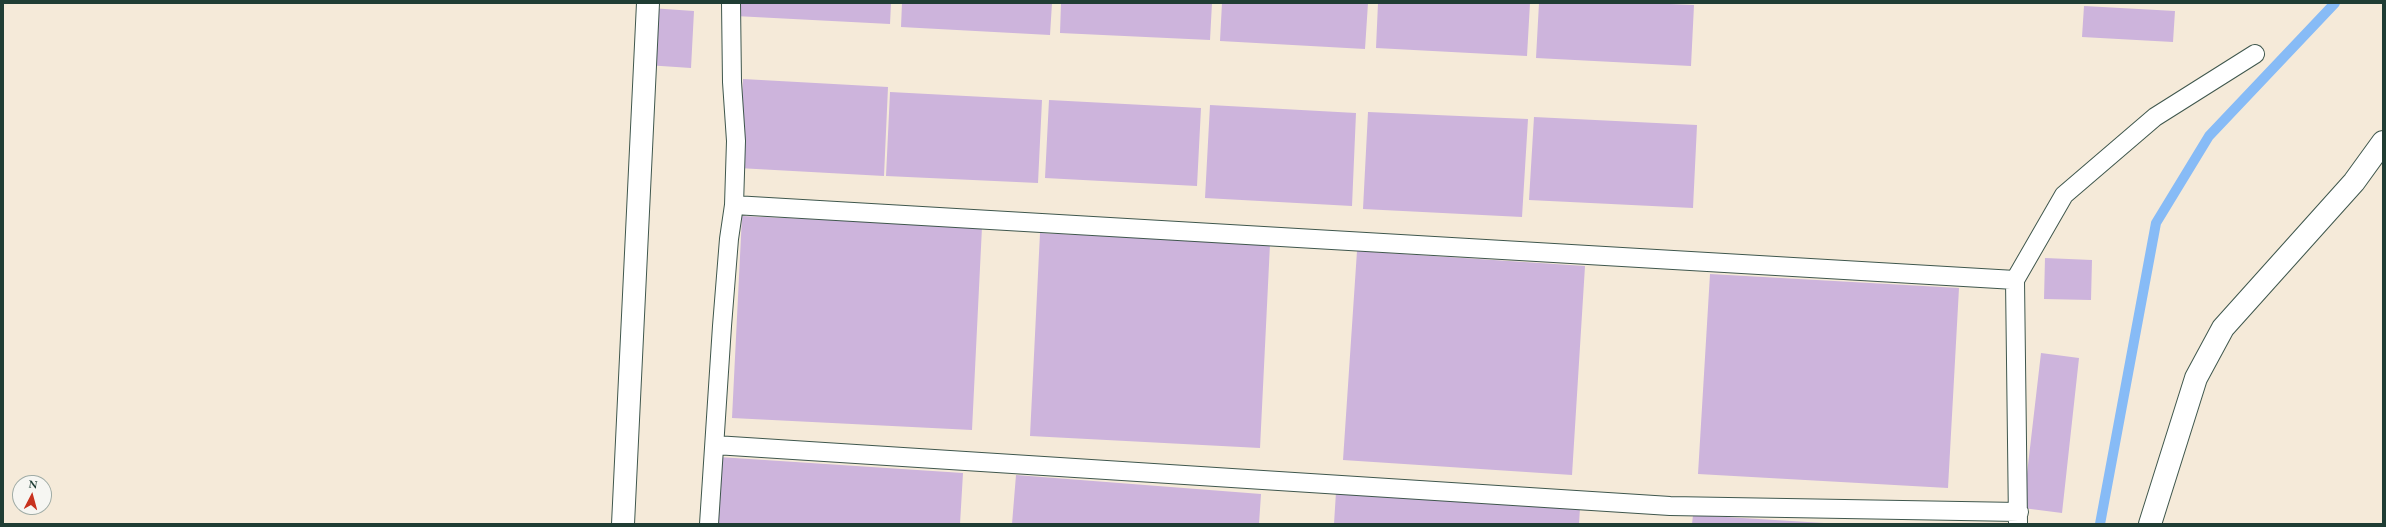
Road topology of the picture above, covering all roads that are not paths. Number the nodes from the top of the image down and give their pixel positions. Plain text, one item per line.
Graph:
1 (648, 3) edge
2 (731, 3) edge
3 (2255, 54) dead end
4 (2383, 142) edge
5 (734, 205) junction
6 (2015, 280) junction
7 (715, 445) junction
8 (2018, 518) edge
9 (623, 524) edge
10 (709, 524) edge
11 (2150, 524) edge

1 - 9 street
2 - 5 lane
3 - 6 lane
4 - 11 street
5 - 6 lane
5 - 7 lane
6 - 8 lane
7 - 8 lane
7 - 10 lane

